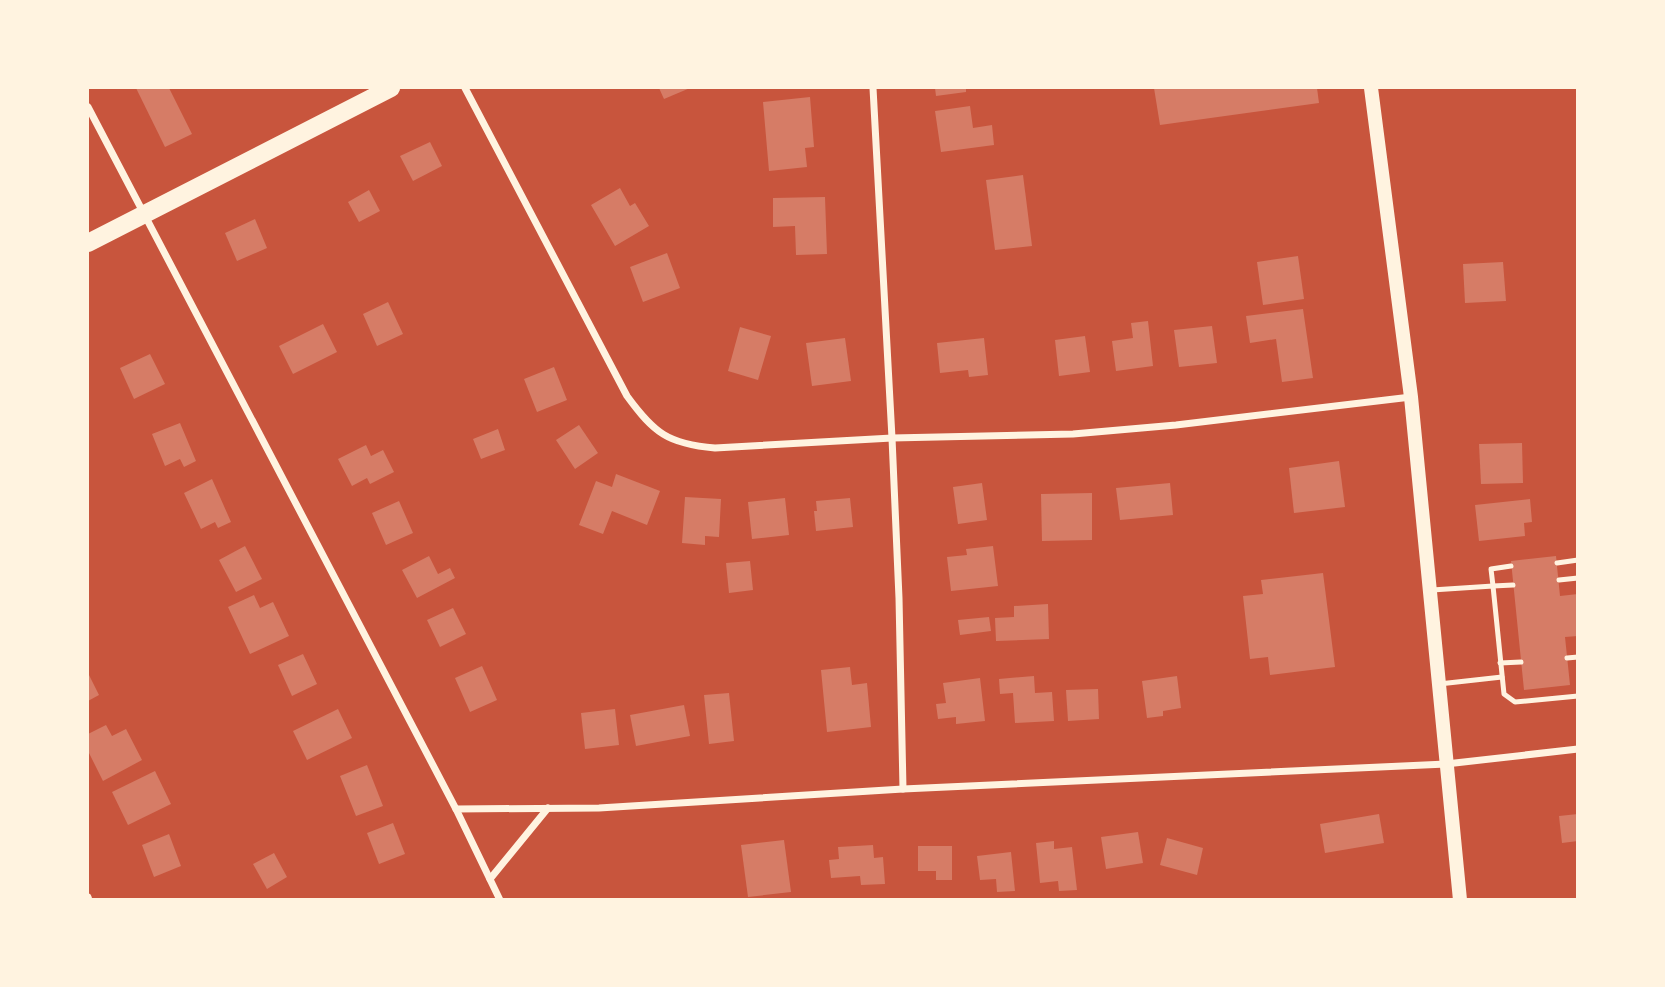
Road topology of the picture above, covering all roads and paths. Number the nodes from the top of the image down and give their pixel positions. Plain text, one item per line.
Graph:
1 (391, 88) edge
2 (465, 88) edge
3 (873, 88) edge
4 (1371, 88) edge
5 (88, 107) edge
6 (144, 214) junction
7 (88, 243) edge
8 (1410, 397) junction
9 (892, 438) junction
10 (1577, 561) edge
11 (1557, 563) dead end
12 (1511, 566) dead end
13 (1577, 578) edge
14 (1559, 580) dead end
15 (1513, 584) dead end
16 (1493, 586) junction
17 (1429, 590) junction
18 (1577, 657) edge
19 (1567, 658) dead end
20 (1521, 662) dead end
21 (1500, 663) junction
22 (1502, 677) junction
23 (1438, 684) junction
24 (1577, 696) edge
25 (1577, 749) edge
26 (1446, 764) junction
27 (903, 789) junction
28 (548, 808) junction
29 (456, 809) junction
30 (490, 878) junction
31 (499, 900) edge
32 (1460, 900) edge

1 - 6 main road
2 - 9 street
3 - 9 street
4 - 8 main road
5 - 6 street
6 - 7 main road
6 - 29 street
8 - 9 street
8 - 17 main road
9 - 27 street
10 - 11 lane
12 - 16 lane
13 - 14 lane
15 - 16 lane
16 - 17 lane
16 - 21 lane
17 - 23 main road
18 - 19 lane
20 - 21 lane
21 - 22 lane
22 - 23 lane
22 - 24 lane
23 - 26 main road
25 - 26 street
26 - 27 street
26 - 32 main road
27 - 28 street
28 - 29 street
28 - 30 street
29 - 30 street
30 - 31 street

